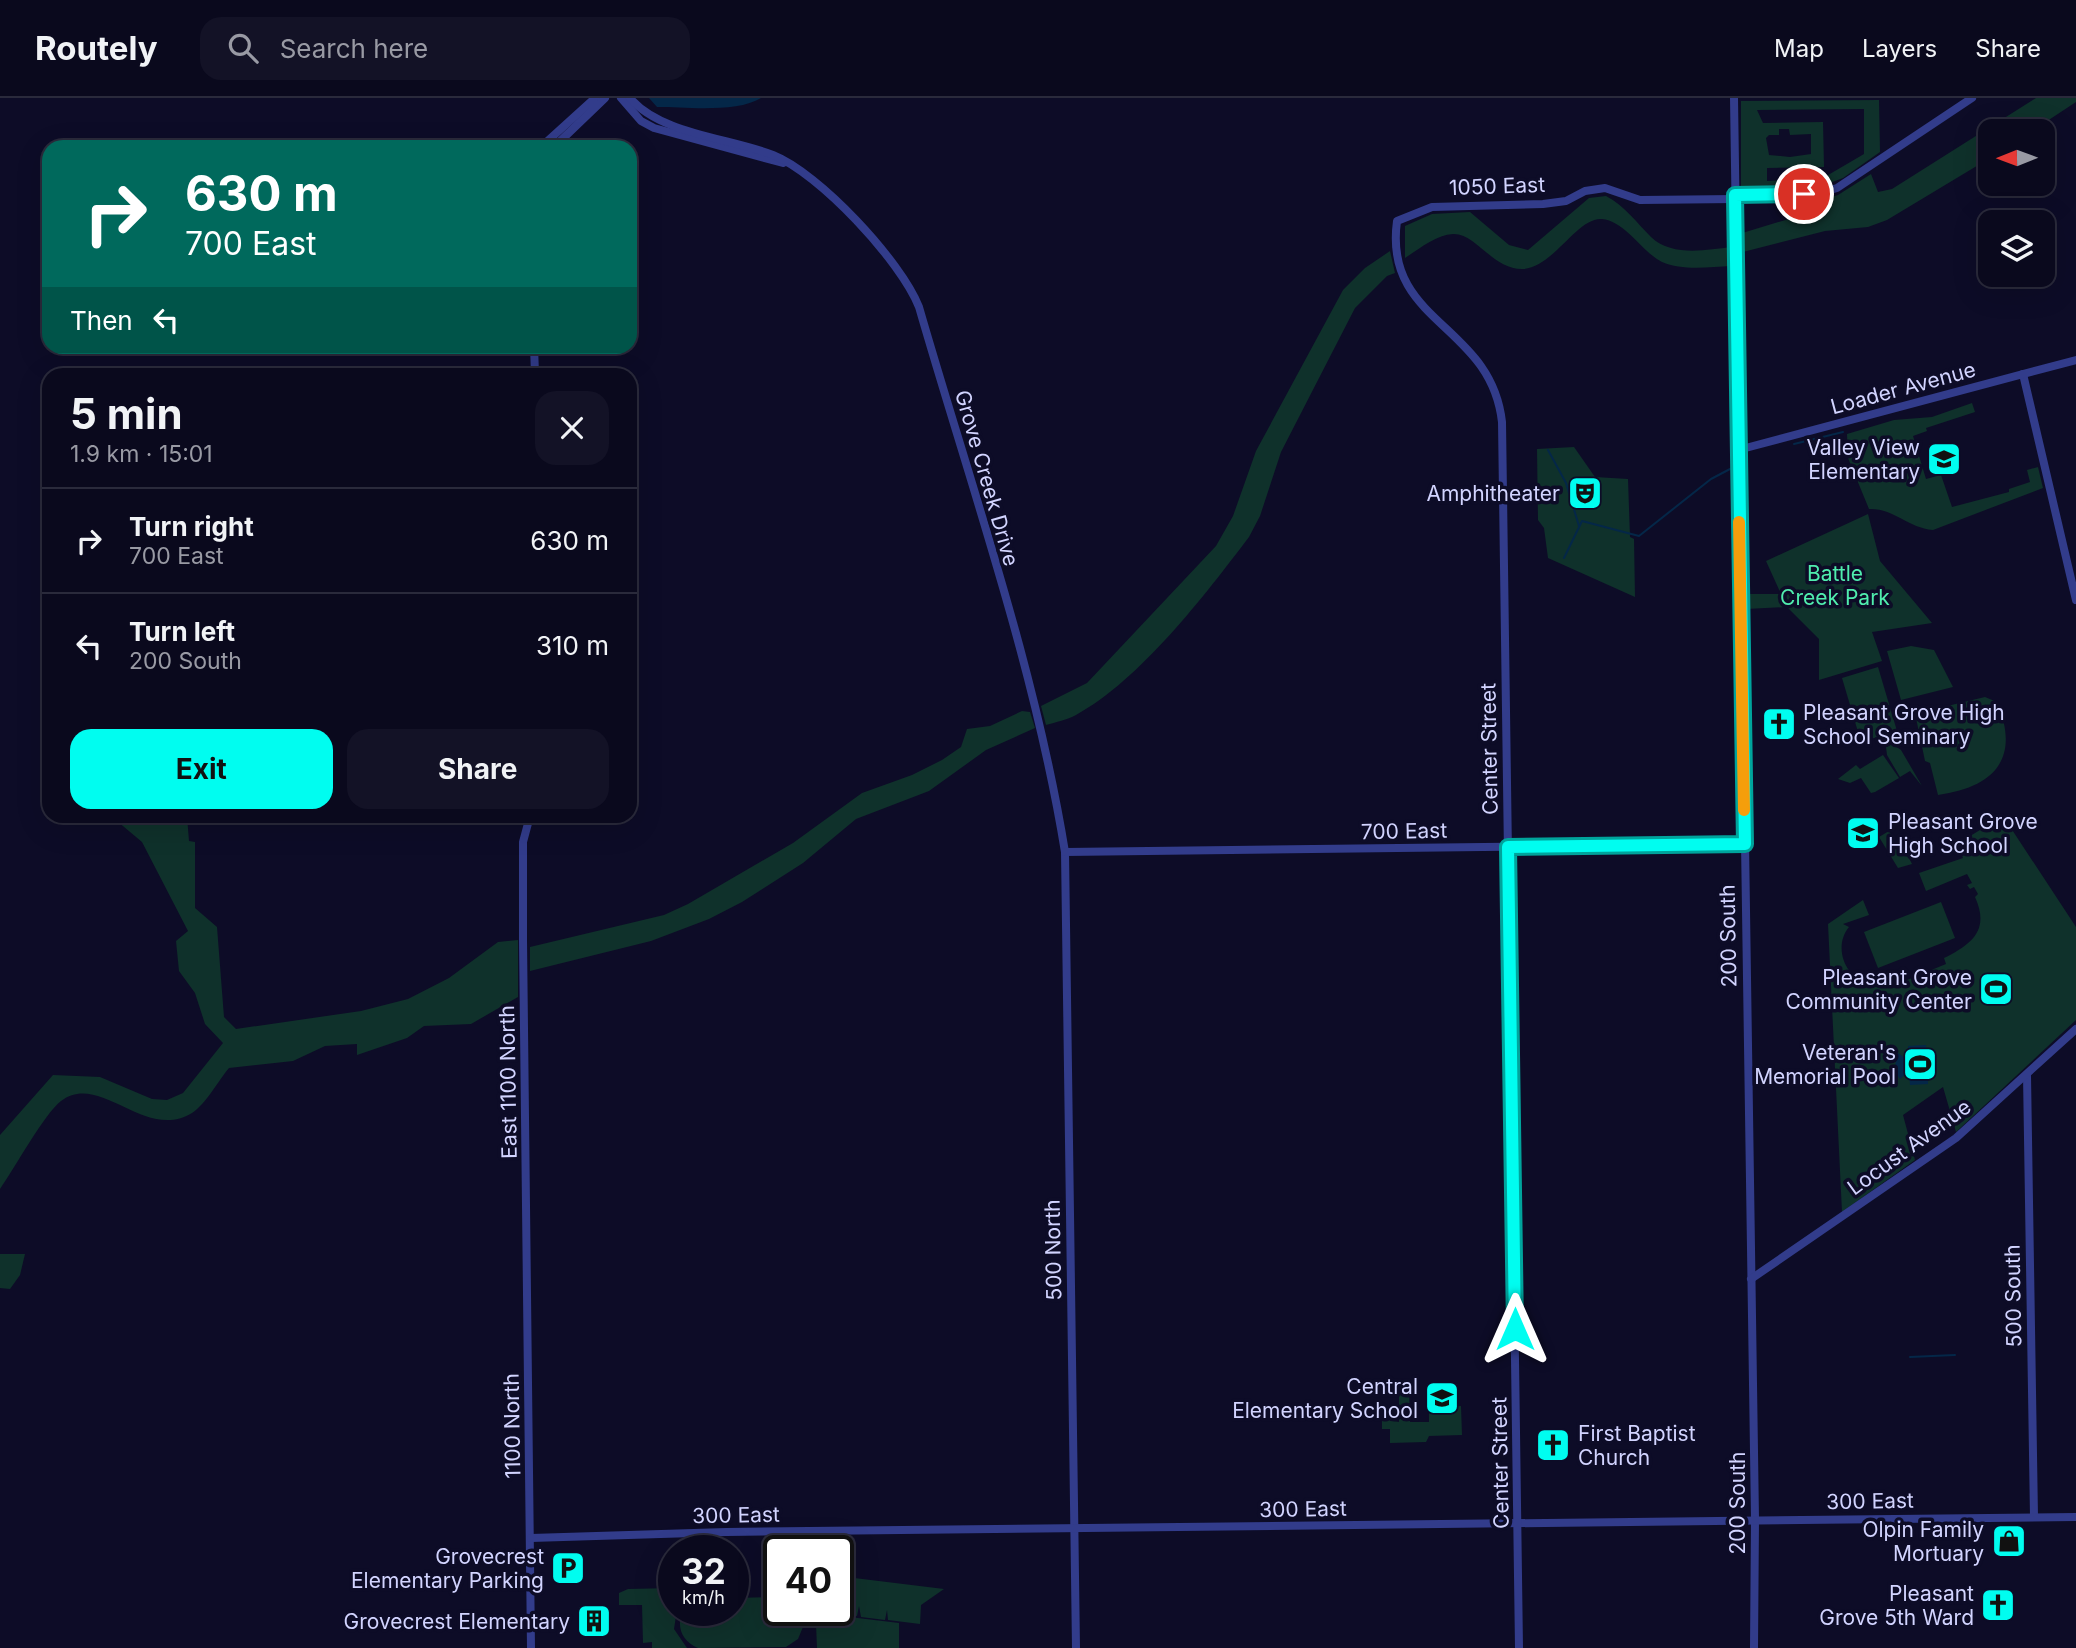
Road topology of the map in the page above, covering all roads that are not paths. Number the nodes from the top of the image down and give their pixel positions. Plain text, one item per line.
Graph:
1 (595, 98) edge
2 (605, 98) edge
3 (621, 98) edge
4 (630, 98) edge
5 (1734, 98) edge
6 (1972, 98) edge
7 (549, 140) edge
8 (561, 140) edge
9 (786, 164) junction
10 (1735, 197) junction
11 (1397, 221) joint
12 (2076, 360) edge
13 (2023, 374) junction
14 (1738, 450) junction
15 (2076, 600) edge
16 (528, 823) edge
17 (1745, 844) junction
18 (1508, 847) junction
19 (1065, 852) junction
20 (2076, 1029) edge
21 (2027, 1075) junction
22 (527, 1203) joint
23 (1751, 1279) junction
24 (2034, 1517) junction
25 (2076, 1517) edge
26 (1755, 1519) junction
27 (1518, 1524) junction
28 (1075, 1530) junction
29 (531, 1538) junction
30 (531, 1648) edge
31 (1076, 1648) edge
32 (1519, 1648) edge
33 (1754, 1648) edge

1 - 7 street
2 - 8 street
3 - 9 street, Grove Creek Drive
4 - 9 street, Grove Creek Drive
5 - 10 street, 200 South
6 - 10 street, 1050 East
9 - 19 street, Grove Creek Drive
10 - 11 street, 1050 East
10 - 14 street, 200 South
11 - 18 street, Center Street
12 - 13 street, Loader Avenue
13 - 14 street, Loader Avenue
13 - 15 street
14 - 17 street, 200 South
16 - 22 street, East 1100 North
17 - 18 street, 700 East
17 - 23 street, 200 South
18 - 19 street, 700 East
18 - 27 street, Center Street
19 - 28 street, 500 North
20 - 21 street, Locust Avenue
21 - 23 street, Locust Avenue
21 - 24 street, 500 South
22 - 29 street, 1100 North
23 - 26 street, 200 South
24 - 25 street, 300 East
24 - 26 street, 300 East
26 - 27 street, 300 East
26 - 33 street, 200 South
27 - 28 street, 300 East
27 - 32 street, Center Street
28 - 29 street, 300 East
28 - 31 street, 500 North
29 - 30 street, 1100 North

